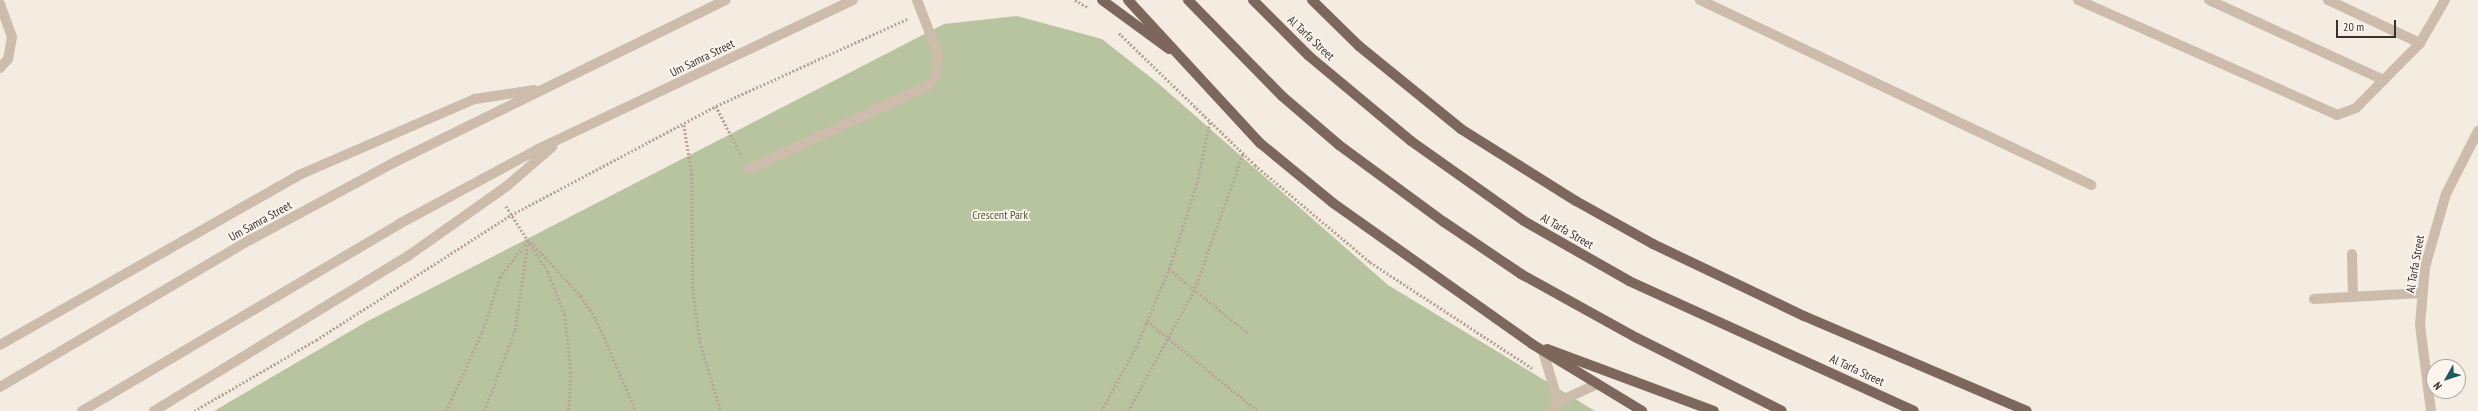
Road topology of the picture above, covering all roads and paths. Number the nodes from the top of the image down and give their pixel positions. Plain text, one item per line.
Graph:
1 (726, 0) edge
2 (853, 0) edge
3 (917, 0) edge
4 (1102, 0) edge
5 (1128, 0) edge
6 (1188, 0) edge
7 (1253, 0) edge
8 (1700, 0) edge
9 (2078, 0) edge
10 (2208, 0) edge
11 (2328, 0) edge
12 (2446, 0) edge
13 (1314, 1) edge
14 (0, 4) edge
15 (922, 12) junction
16 (2420, 43) junction
17 (1174, 52) junction
18 (0, 68) edge
19 (2384, 80) junction
20 (540, 90) junction
21 (716, 106) junction
22 (1210, 121) dead end
23 (684, 125) junction
24 (2478, 131) edge
25 (561, 139) junction
26 (1243, 153) dead end
27 (749, 170) joint
28 (2092, 185) dead end
29 (511, 215) junction
30 (528, 240) junction
31 (2352, 254) dead end
32 (1169, 270) junction
33 (1195, 288) junction
34 (2422, 293) junction
35 (2353, 297) junction
36 (2314, 299) dead end
37 (1147, 321) junction
38 (1249, 334) dead end
39 (1169, 337) junction
40 (1532, 344) junction
41 (0, 345) edge
42 (1543, 351) junction
43 (1595, 385) junction
44 (0, 387) edge
45 (1558, 402) junction
46 (82, 411) edge
47 (154, 411) edge
48 (194, 411) edge
49 (446, 411) edge
50 (484, 411) edge
51 (569, 411) edge
52 (638, 411) edge
53 (721, 411) edge
54 (1101, 411) edge
55 (1128, 411) edge
56 (1258, 411) edge
57 (1551, 411) edge
58 (1642, 411) edge
59 (1714, 411) edge
60 (1782, 411) edge
61 (1914, 411) edge
62 (2027, 411) edge
63 (2431, 411) edge

1 - 20 street, Um Samra Street
2 - 25 street, Um Samra Street
3 - 15 street
4 - 17 main road
5 - 17 main road
6 - 60 main road
7 - 61 main road, Al Tarfa Street
8 - 28 street
9 - 19 street
10 - 19 street
11 - 16 street
12 - 16 street
13 - 62 main road
14 - 18 street
15 - 21 path
15 - 27 street
16 - 19 street
17 - 40 main road
20 - 41 street, Um Samra Street
20 - 44 street, Um Samra Street
21 - 23 path
21 - 27 path
22 - 32 path
23 - 29 path
23 - 53 path
24 - 34 street, Al Tarfa Street
25 - 46 street, Um Samra Street
25 - 47 street, Um Samra Street
26 - 33 path
29 - 30 path
29 - 48 path
30 - 49 path
30 - 50 path
30 - 51 path
30 - 52 path
31 - 35 street
32 - 33 path
32 - 37 path
33 - 38 path
33 - 39 path
34 - 35 street
34 - 63 street, Al Tarfa Street
35 - 36 street
37 - 39 path
37 - 54 path
39 - 55 path
39 - 56 path
40 - 42 main road
40 - 59 main road
42 - 43 main road
42 - 45 street
43 - 45 street
43 - 58 main road
45 - 57 street

